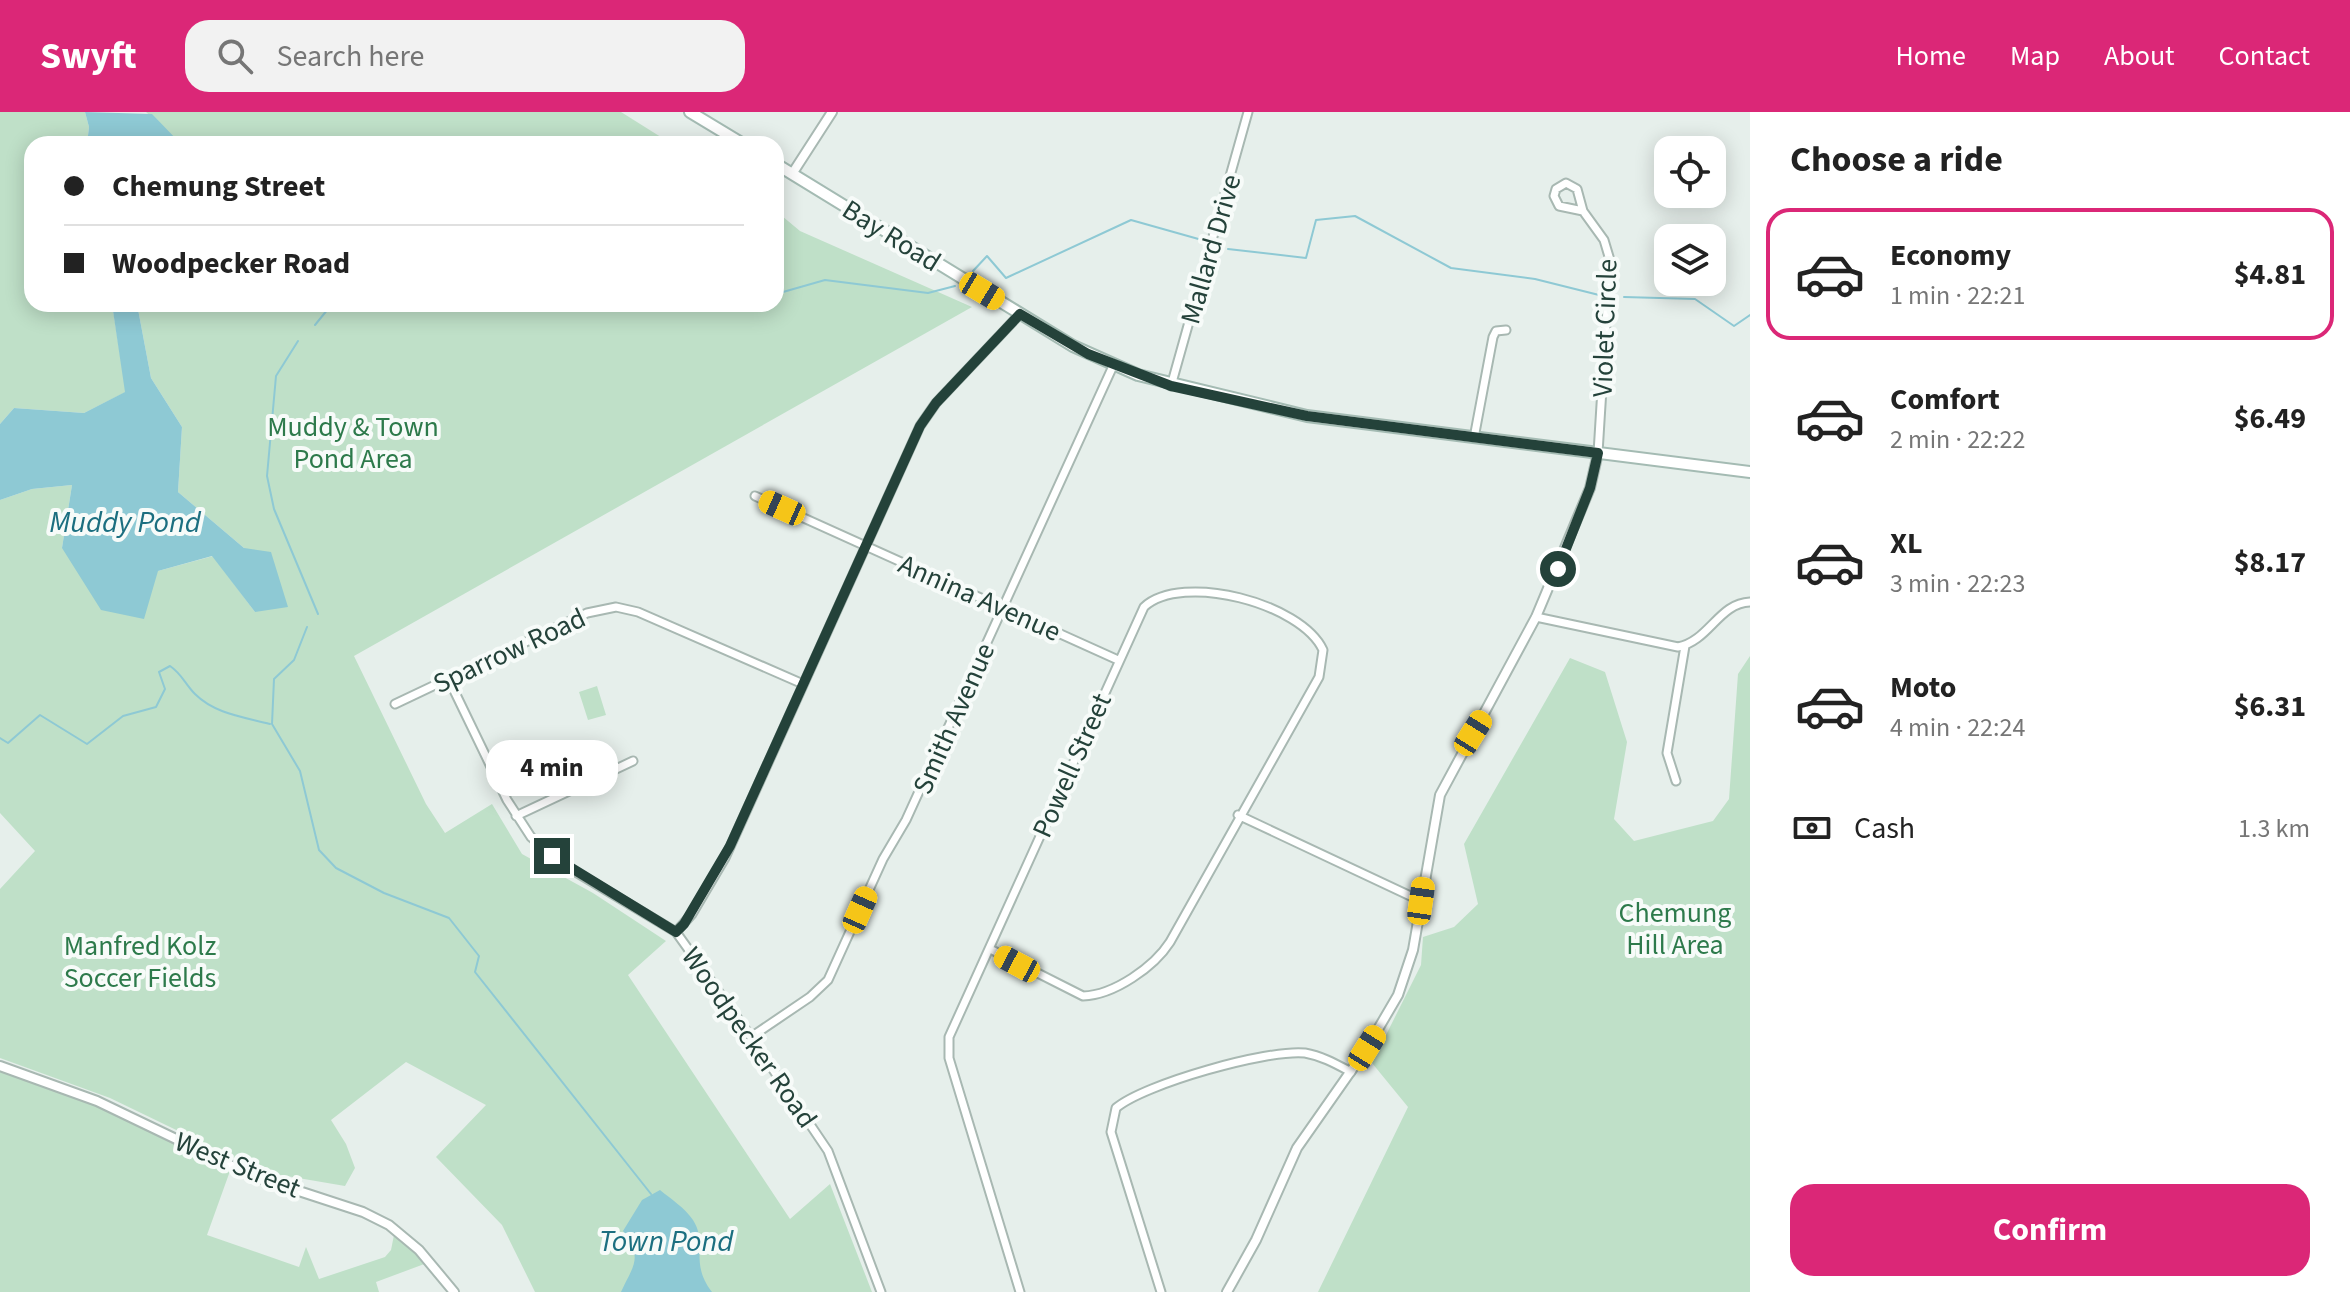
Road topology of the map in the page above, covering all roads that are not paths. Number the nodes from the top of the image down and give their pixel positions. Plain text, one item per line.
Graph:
1 (690, 112) edge
2 (832, 112) edge
3 (1248, 112) edge
4 (730, 136) edge
5 (784, 169) edge
6 (792, 174) junction
7 (1583, 211) junction
8 (1020, 314) junction
9 (1506, 330) dead end
10 (1113, 366) junction
11 (1171, 386) junction
12 (1474, 438) junction
13 (1598, 453) junction
14 (1750, 472) edge
15 (755, 496) dead end
16 (865, 545) junction
17 (1750, 602) edge
18 (1003, 607) junction
19 (1536, 617) junction
20 (1685, 646) junction
21 (1118, 660) junction
22 (448, 678) junction
23 (803, 684) junction
24 (395, 704) dead end
25 (633, 761) dead end
26 (1676, 781) dead end
27 (1238, 815) junction
28 (516, 816) junction
29 (1421, 901) junction
30 (676, 932) junction
31 (990, 949) junction
32 (751, 1037) junction
33 (0, 1066) edge
34 (1351, 1072) junction
35 (454, 1292) edge
36 (881, 1292) edge
37 (1020, 1292) edge
38 (1161, 1292) edge
39 (1227, 1292) edge

1 - 4 main road
2 - 6 street
3 - 11 street, Mallard Drive
5 - 6 main road, Bay Road
6 - 8 main road, Bay Road
7 - 7 street, Violet Circle
7 - 13 street, Violet Circle
8 - 10 main road, Bay Road
8 - 16 street
9 - 12 street
10 - 11 main road, Bay Road
10 - 18 street, Smith Avenue
11 - 12 main road, Bay Road
12 - 13 main road, Bay Road
13 - 14 main road, Bay Road
13 - 19 street
15 - 16 street, Annina Avenue
16 - 18 street, Annina Avenue
16 - 23 street
17 - 20 street
18 - 21 street, Annina Avenue
18 - 32 street, Smith Avenue
19 - 20 street
19 - 29 street
20 - 26 street
21 - 27 street, Powell Street
21 - 31 street, Powell Street
22 - 23 street, Sparrow Road
22 - 24 street, Sparrow Road
22 - 28 street, Woodpecker Road
23 - 30 street
25 - 28 street
27 - 29 street
27 - 31 street, Powell Street
28 - 30 street, Woodpecker Road
29 - 34 street
30 - 32 street, Woodpecker Road
31 - 37 street, Powell Street
32 - 36 street, Woodpecker Road
33 - 35 street, West Street
34 - 38 street
34 - 39 street

